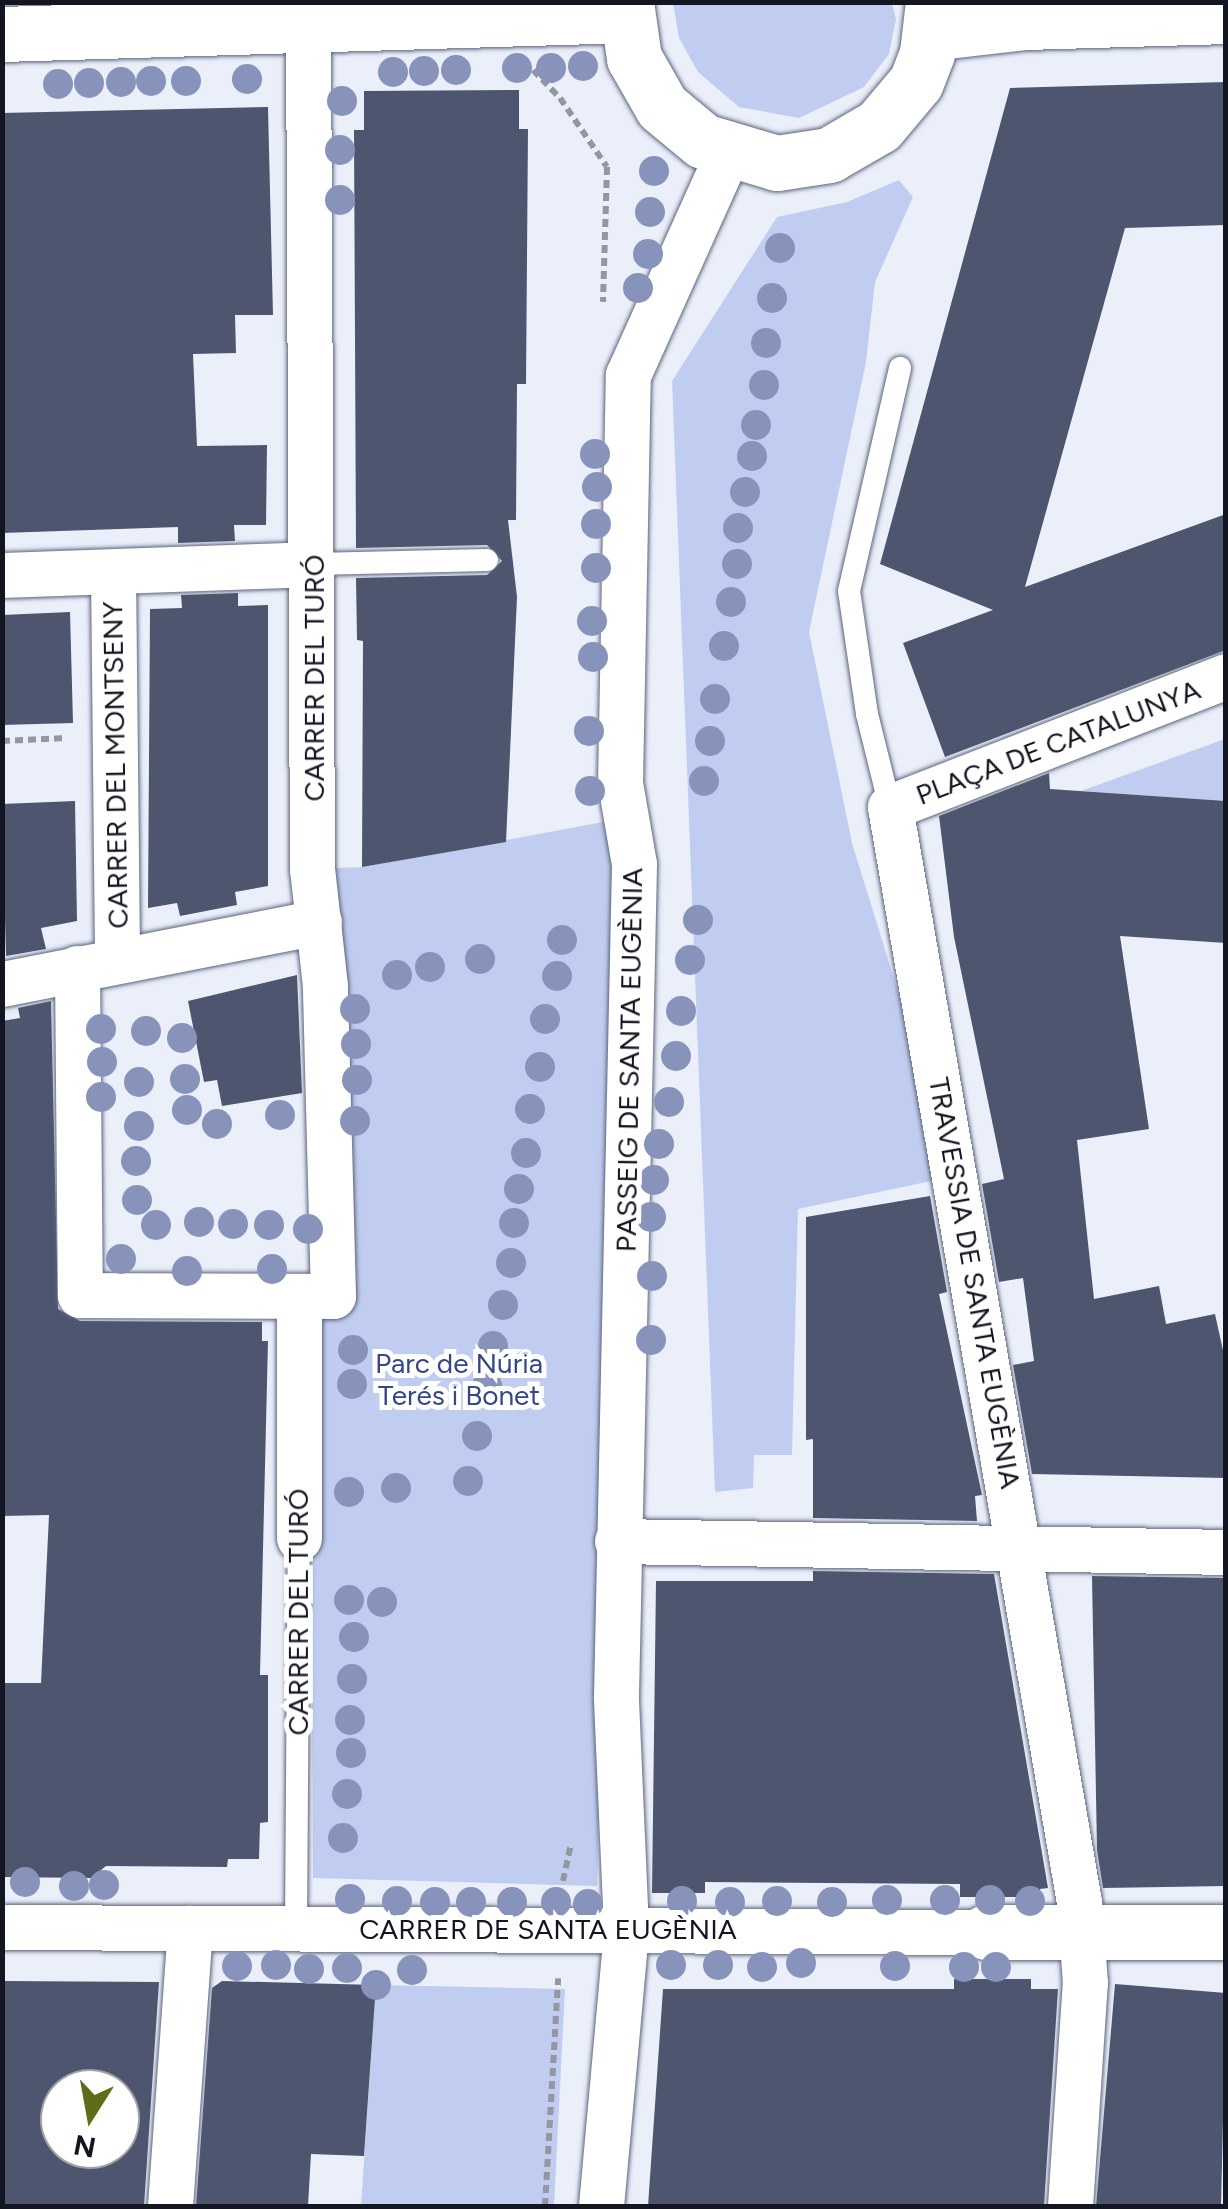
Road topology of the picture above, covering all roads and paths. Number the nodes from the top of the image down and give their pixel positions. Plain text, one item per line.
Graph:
1 (626, 9) edge
2 (1226, 16) edge
3 (931, 18) edge
4 (308, 25) junction
5 (2, 34) edge
6 (728, 153) junction
7 (900, 368) dead end
8 (487, 560) dead end
9 (314, 564) junction
10 (113, 572) junction
11 (2, 576) edge
12 (1226, 676) edge
13 (73, 738) dead end
14 (2, 741) edge
15 (890, 807) junction
16 (318, 922) junction
17 (97, 964) junction
18 (2, 984) edge
19 (299, 1297) junction
20 (299, 1538) joint
21 (618, 1541) junction
22 (1020, 1545) junction
23 (1226, 1552) edge
24 (2, 1927) edge
25 (190, 1928) junction
26 (296, 1928) junction
27 (626, 1929) junction
28 (1086, 1929) junction
29 (986, 1932) joint
30 (1226, 1932) edge
31 (170, 2206) edge
32 (601, 2206) edge
33 (1070, 2206) edge

1 - 4 main road
1 - 6 main road
2 - 3 main road
3 - 6 main road
4 - 5 main road
4 - 9 street, CARRER DEL TURÓ
6 - 21 street, PASSEIG DE SANTA EUGÈNIA
7 - 15 lane, TRAVESSIA DE SANTA EUGÈNIA
8 - 9 lane, CARRER DEL MONTSENY
9 - 10 street, CARRER DEL MONTSENY
9 - 16 street, CARRER DEL TURÓ
10 - 11 street, CARRER DEL MONTSENY
10 - 17 street, CARRER DEL MONTSENY
12 - 15 street, PLAÇA DE CATALUNYA
13 - 14 path
15 - 22 street, TRAVESSIA DE SANTA EUGÈNIA
16 - 17 street
16 - 19 street, CARRER DEL TURÓ
17 - 18 street
17 - 19 street, CARRER DEL TURÓ
19 - 20 street, CARRER DEL TURÓ
20 - 26 lane, CARRER DEL TURÓ
21 - 22 street
21 - 27 street, PASSEIG DE SANTA EUGÈNIA
22 - 23 street
22 - 28 street, TRAVESSIA DE SANTA EUGÈNIA
24 - 25 street, CARRER DE SANTA EUGÈNIA
25 - 26 street, CARRER DE SANTA EUGÈNIA
25 - 31 street
26 - 27 street, CARRER DE SANTA EUGÈNIA
27 - 29 street, CARRER DE SANTA EUGÈNIA
27 - 32 street, PASSEIG DE SANTA EUGÈNIA
28 - 29 main road, CARRER DE SANTA EUGÈNIA
28 - 30 main road, CARRER DE SANTA EUGÈNIA
28 - 33 street, TRAVESSIA DE SANTA EUGÈNIA

